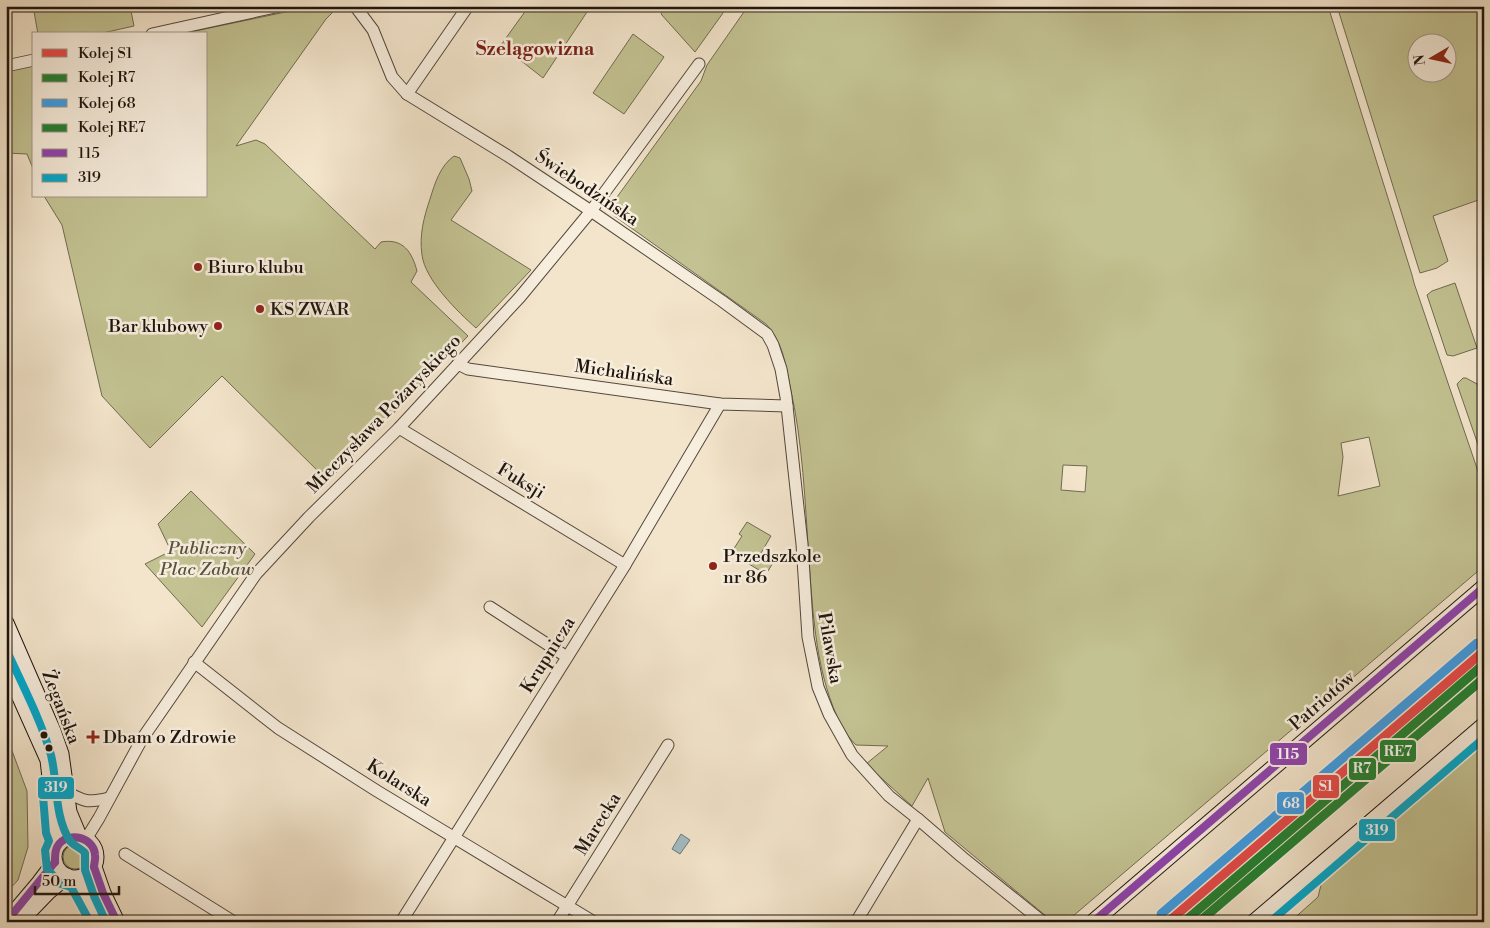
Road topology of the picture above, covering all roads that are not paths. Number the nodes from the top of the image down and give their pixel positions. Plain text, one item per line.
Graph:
1 (280, 6) edge
2 (355, 6) edge
3 (468, 6) edge
4 (161, 32) edge
5 (32, 60) edge
6 (698, 64) dead end
7 (6, 66) edge
8 (406, 94) junction
9 (590, 211) junction
10 (458, 364) junction
11 (720, 404) junction
12 (787, 406) junction
13 (399, 428) junction
14 (625, 565) junction
15 (1484, 587) edge
16 (490, 606) dead end
17 (6, 623) edge
18 (567, 657) junction
19 (194, 662) junction
20 (6, 666) edge
21 (1484, 725) edge
22 (668, 745) dead end
23 (66, 792) junction
24 (109, 798) junction
25 (918, 819) junction
26 (82, 838) junction
27 (455, 838) junction
28 (60, 842) junction
29 (125, 854) dead end
30 (55, 862) junction
31 (94, 867) junction
32 (73, 877) junction
33 (568, 905) junction
34 (6, 922) edge
35 (19, 922) edge
36 (101, 922) edge
37 (117, 922) edge
38 (234, 922) edge
39 (401, 922) edge
40 (557, 922) edge
41 (594, 922) edge
42 (856, 922) edge
43 (1043, 922) edge
44 (1093, 922) edge
45 (1254, 922) edge

1 - 4 street
2 - 8 street, Świebodzińska
3 - 8 street
5 - 7 street
6 - 9 street, Mieczysława Pożaryskiego
8 - 9 street, Świebodzińska
9 - 10 street, Mieczysława Pożaryskiego
9 - 12 street, Świebodzińska
10 - 11 street, Michalińska
10 - 13 street, Mieczysława Pożaryskiego
11 - 12 street, Michalińska
11 - 14 street, Krupnicza
12 - 25 street, Pilawska
13 - 14 street, Fuksji
13 - 19 street, Mieczysława Pożaryskiego
14 - 18 street, Krupnicza
15 - 44 main road, Patriotów
16 - 18 street
17 - 23 main road, Żegańska
18 - 27 street, Krupnicza
19 - 24 street, Mieczysława Pożaryskiego
19 - 27 street, Kolarska
20 - 28 main road, Żegańska
21 - 45 main road
22 - 33 street, Marecka
23 - 24 street
23 - 26 main road, Żegańska
24 - 26 street, Mieczysława Pożaryskiego
25 - 42 street
25 - 43 street, Pilawska
26 - 28 main road
26 - 31 main road
27 - 33 street, Kolarska
27 - 39 street, Krupnicza
28 - 30 main road
29 - 38 street
30 - 32 main road
30 - 34 main road
31 - 32 main road
31 - 37 main road
32 - 35 main road
32 - 36 main road
33 - 40 street, Marecka
33 - 41 street, Kolarska

